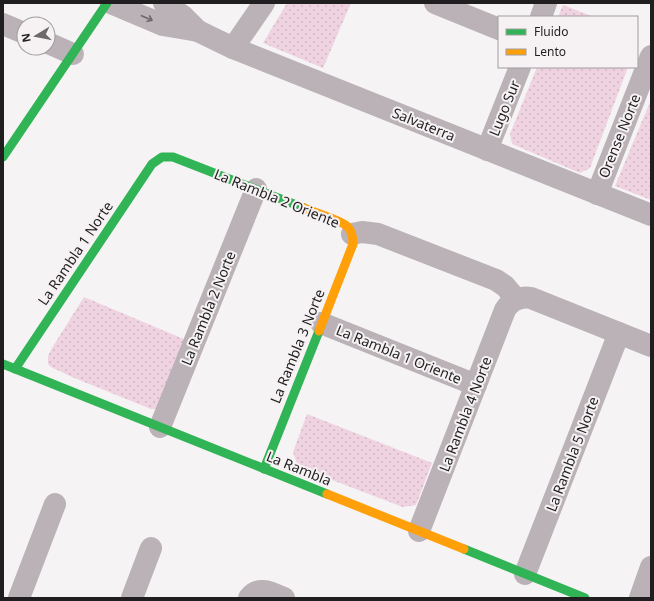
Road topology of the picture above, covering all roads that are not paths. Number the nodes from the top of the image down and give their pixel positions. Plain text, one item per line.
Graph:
1 (107, 3) edge
2 (111, 3) edge
3 (164, 3) edge
4 (264, 3) edge
5 (435, 3) edge
6 (546, 3) edge
7 (541, 16) edge
8 (3, 24) edge
9 (498, 29) edge
10 (16, 30) edge
11 (198, 31) junction
12 (56, 47) edge
13 (233, 48) junction
14 (73, 54) junction
15 (651, 56) edge
16 (520, 68) edge
17 (645, 87) edge
18 (487, 150) junction
19 (162, 157) joint
20 (3, 158) edge
21 (256, 189) junction
22 (596, 194) junction
23 (651, 215) edge
24 (352, 234) junction
25 (516, 299) junction
26 (321, 323) junction
27 (619, 333) junction
28 (651, 346) edge
29 (3, 364) edge
30 (14, 369) junction
31 (476, 385) junction
32 (160, 427) junction
33 (264, 469) junction
34 (55, 504) dead end
35 (419, 531) junction
36 (151, 548) dead end
37 (651, 567) edge
38 (525, 574) junction
39 (19, 598) edge
40 (132, 598) edge
41 (249, 598) edge
42 (284, 598) edge
43 (585, 598) edge
44 (640, 598) edge

1 - 14 street
2 -> 11 street, Salvaterra
3 - 11 street, Salvaterra
4 - 13 street
5 - 9 street
6 - 7 street
8 - 10 street
11 - 13 street, Salvaterra
12 - 14 street
13 - 18 street, Salvaterra
14 - 20 street
15 - 17 street, Orense Norte
16 - 18 street, Lugo Sur
17 - 22 street, Orense Norte
18 - 22 street, Salvaterra
19 - 21 street, La Rambla 2 Oriente
19 - 30 street, La Rambla 1 Norte
21 - 24 street, La Rambla 2 Oriente
21 - 32 street, La Rambla 2 Norte
22 - 23 street, Salvaterra
24 - 25 street, La Rambla 2 Oriente
24 - 26 street, La Rambla 3 Norte
25 - 27 street
25 - 31 street, La Rambla 4 Norte
26 - 31 street, La Rambla 1 Oriente
26 - 33 street, La Rambla 3 Norte
27 - 28 street
27 - 38 street, La Rambla 5 Norte
29 - 30 street, La Rambla
30 - 32 street, La Rambla
31 - 35 street, La Rambla 4 Norte
32 - 33 street, La Rambla
33 - 35 street, La Rambla
34 - 39 street
35 - 38 street, La Rambla
36 - 40 street
37 - 44 street
38 - 43 street, La Rambla
41 - 42 street

